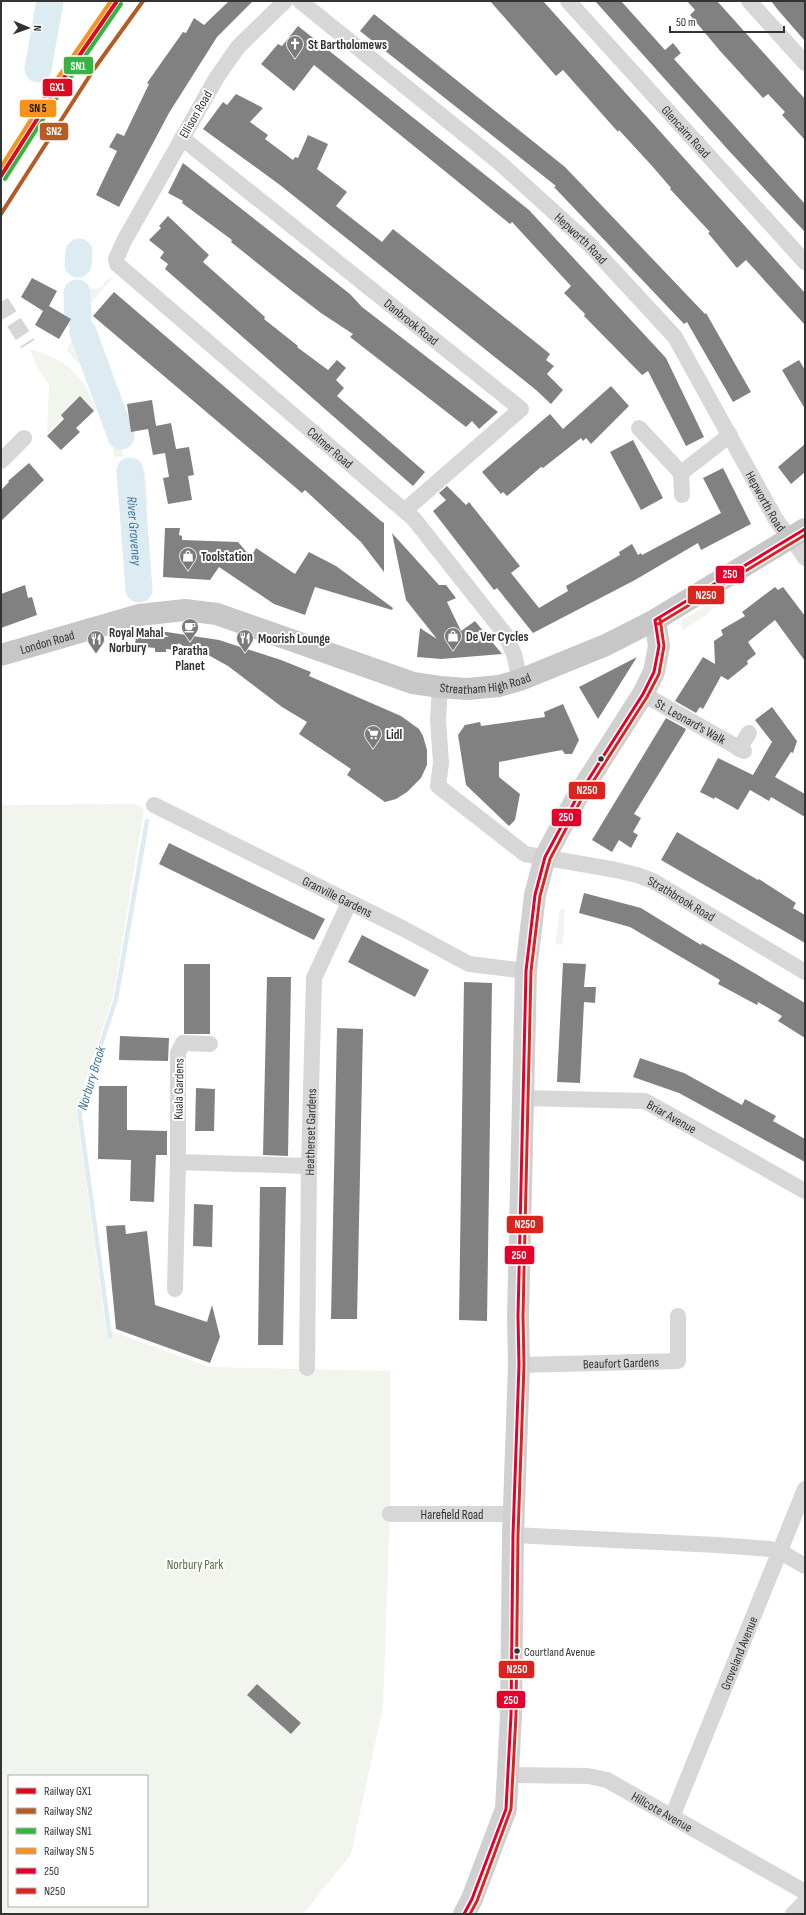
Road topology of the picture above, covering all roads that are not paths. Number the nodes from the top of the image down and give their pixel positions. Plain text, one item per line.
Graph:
1 (286, 1) edge
2 (300, 1) edge
3 (568, 1) edge
4 (749, 1) edge
5 (805, 63) edge
6 (182, 138) junction
7 (124, 241) joint
8 (805, 262) edge
9 (639, 428) dead end
10 (730, 435) junction
11 (24, 438) dead end
12 (1, 461) edge
13 (681, 473) junction
14 (682, 495) dead end
15 (406, 512) junction
16 (798, 533) edge
17 (805, 558) edge
18 (139, 615) joint
19 (654, 620) junction
20 (1, 655) edge
21 (520, 680) junction
22 (440, 687) junction
23 (643, 694) junction
24 (749, 733) dead end
25 (154, 805) dead end
26 (545, 858) junction
27 (349, 903) junction
28 (526, 971) junction
29 (805, 972) edge
30 (210, 1044) dead end
31 (524, 1098) junction
32 (178, 1162) junction
33 (309, 1166) junction
34 (805, 1191) edge
35 (175, 1289) dead end
36 (678, 1316) dead end
37 (519, 1366) junction
38 (307, 1368) dead end
39 (805, 1489) edge
40 (390, 1514) dead end
41 (513, 1524) junction
42 (778, 1552) junction
43 (805, 1566) edge
44 (508, 1775) junction
45 (672, 1817) junction
46 (805, 1892) edge
47 (805, 1902) edge
48 (464, 1914) edge
49 (793, 1914) edge

1 - 6 street, Ellison Road
2 - 10 street, Hepworth Road
3 - 8 street, Glencairn Road
4 - 5 street
6 - 7 street, Ellison Road
6 - 15 street, Danbrook Road
7 - 15 street, Colmer Road
9 - 13 street
10 - 13 street
10 - 16 street, Hepworth Road
11 - 12 street
13 - 14 street
15 - 21 street, Colmer Road
16 - 17 street, Hepworth Road
16 - 19 highway, Streatham High Road
18 - 20 highway, London Road
18 - 22 highway, Streatham High Road
19 - 21 highway, Streatham High Road
19 - 23 main road
21 - 22 highway, Streatham High Road
22 - 26 street, Strathbrook Road
23 - 24 street, St. Leonard's Walk
23 - 26 main road
25 - 27 street, Granville Gardens
26 - 28 main road
26 - 29 street, Strathbrook Road
27 - 28 street, Granville Gardens
27 - 33 street, Heatherset Gardens
28 - 31 main road
30 - 32 street, Kuala Gardens
31 - 34 street, Briar Avenue
31 - 37 main road
32 - 33 street
32 - 35 street, Kuala Gardens
33 - 38 street, Heatherset Gardens
36 - 37 street, Beaufort Gardens
37 - 41 main road
39 - 42 street, Groveland Avenue
40 - 41 street, Harefield Road
41 - 42 street
41 - 44 main road
42 - 43 street
42 - 45 street, Groveland Avenue
44 - 45 street, Hillcote Avenue
44 - 48 main road
45 - 46 street, Hillcote Avenue
47 - 49 street

